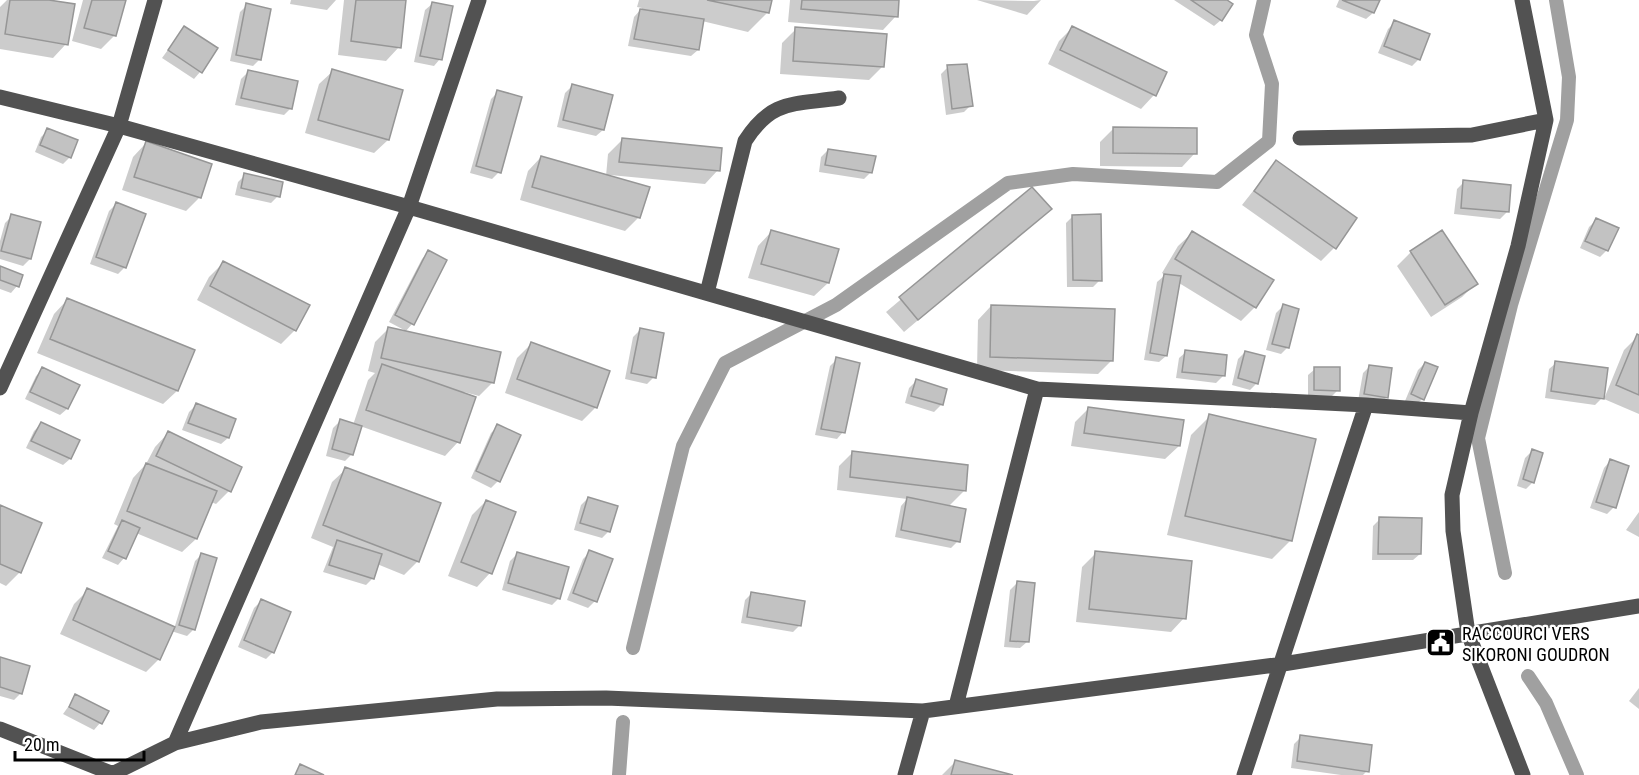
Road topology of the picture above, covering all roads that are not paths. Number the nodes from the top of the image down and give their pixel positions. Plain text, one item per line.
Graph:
1 (155, 0) edge
2 (479, 0) edge
3 (1522, 0) edge
4 (0, 97) edge
5 (839, 98) dead end
6 (1546, 120) junction
7 (119, 126) junction
8 (1300, 138) dead end
9 (409, 207) junction
10 (707, 293) junction
11 (0, 388) edge
12 (1037, 389) junction
13 (1366, 405) junction
14 (1471, 413) junction
15 (1639, 606) edge
16 (1468, 633) junction
17 (1283, 664) junction
18 (956, 706) junction
19 (922, 711) junction
20 (0, 729) edge
21 (175, 743) junction
22 (113, 775) edge
23 (905, 775) edge
24 (1244, 775) edge
25 (1523, 775) edge

1 - 7 street
2 - 9 street
3 - 6 street
4 - 7 street
5 - 10 street
6 - 8 street
6 - 14 street
7 - 9 street
7 - 11 street
9 - 10 street
9 - 21 street
10 - 12 street
12 - 13 street
12 - 18 street
13 - 14 street
13 - 17 street
14 - 16 street
15 - 16 street
16 - 17 street
16 - 25 street
17 - 18 street
17 - 24 street
18 - 19 street
19 - 21 street
19 - 23 street
20 - 22 street
21 - 22 street

